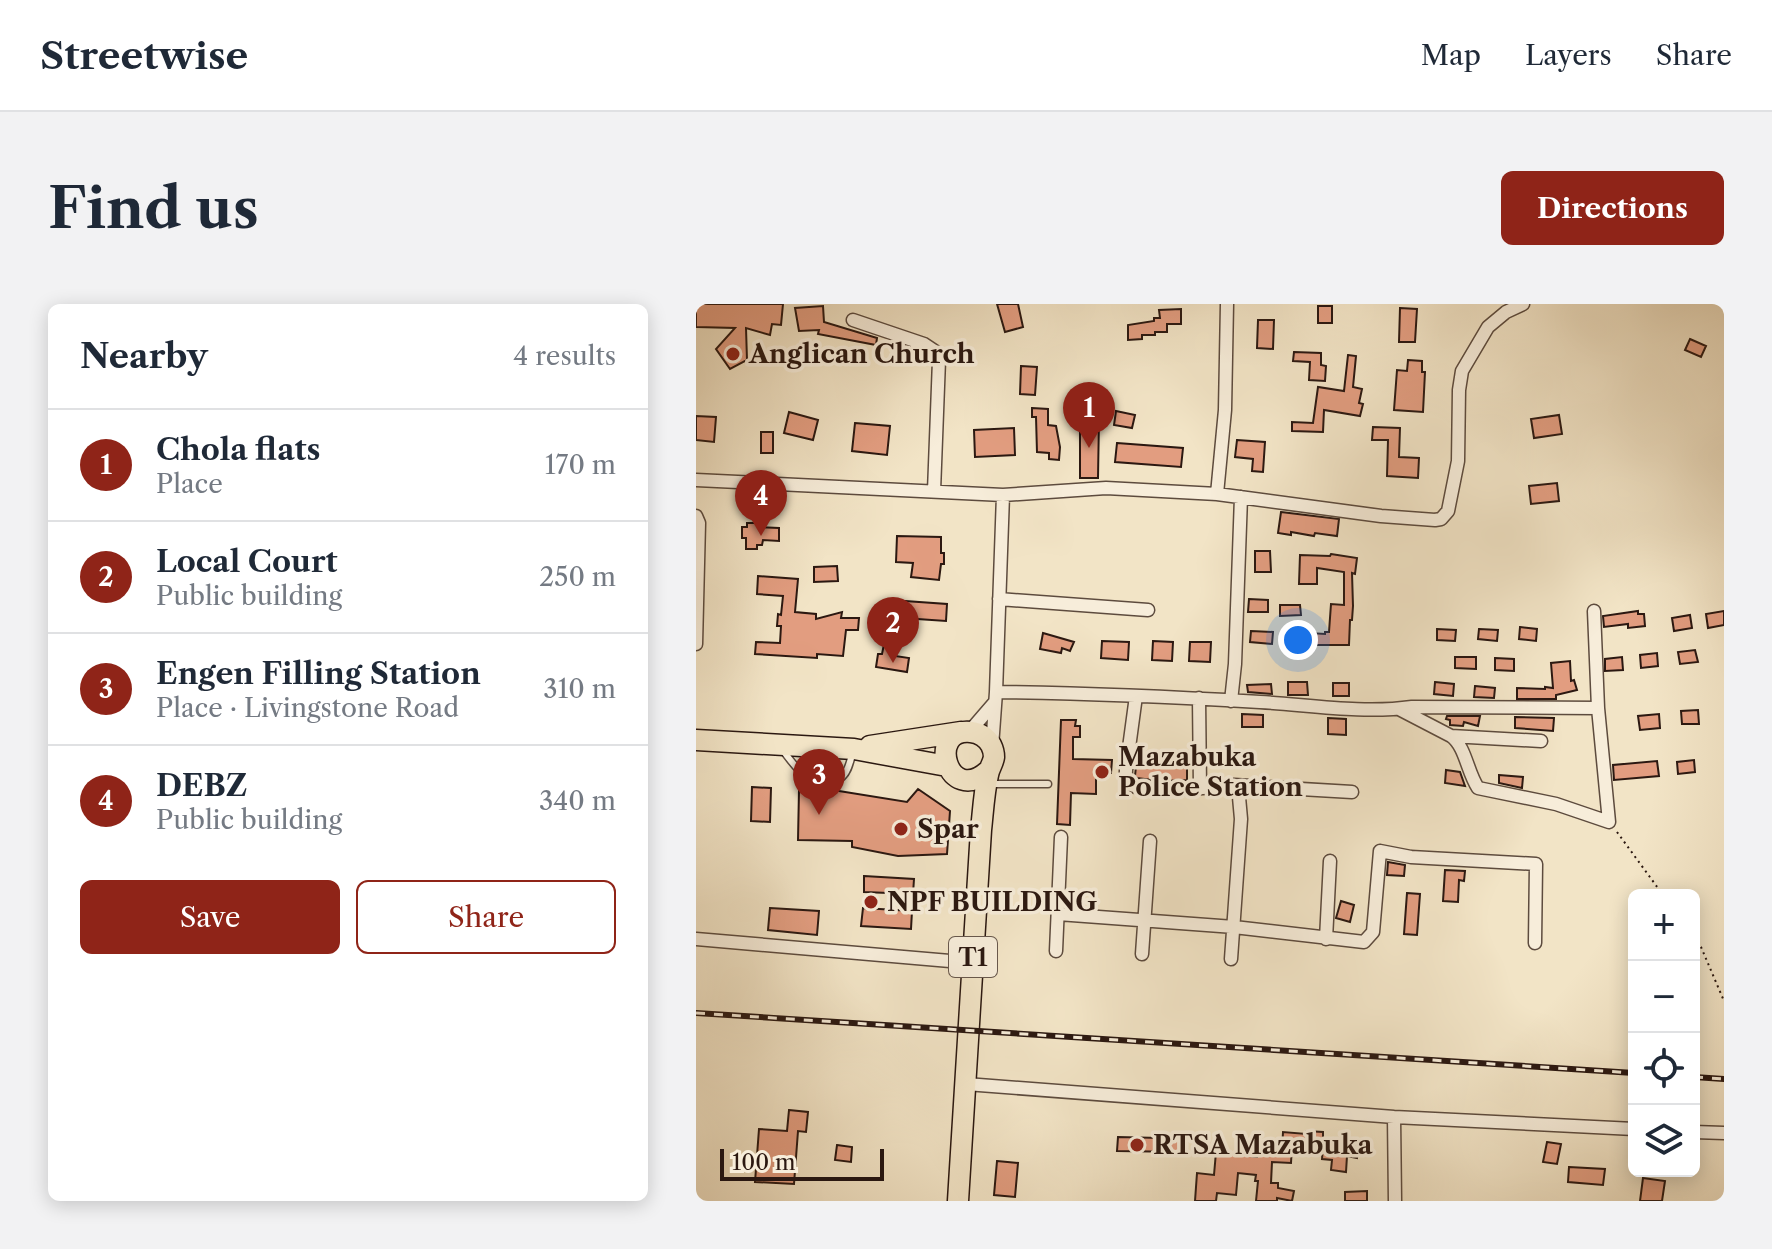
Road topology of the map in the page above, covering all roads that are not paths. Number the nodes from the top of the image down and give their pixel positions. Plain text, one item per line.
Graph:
1 (1227, 304) edge
2 (1523, 304) edge
3 (853, 320) dead end
4 (696, 480) edge
5 (934, 491) junction
6 (1217, 494) junction
7 (1003, 495) junction
8 (1241, 497) junction
9 (696, 516) edge
10 (999, 599) junction
11 (1148, 610) dead end
12 (1594, 611) dead end
13 (697, 612) edge
14 (696, 644) edge
15 (1136, 696) junction
16 (996, 697) junction
17 (1199, 698) junction
18 (1231, 701) junction
19 (1598, 708) junction
20 (1399, 709) junction
21 (967, 732) junction
22 (1451, 736) junction
23 (696, 740) edge
24 (1541, 741) dead end
25 (778, 744) junction
26 (992, 747) junction
27 (854, 749) junction
28 (947, 766) junction
29 (980, 778) junction
30 (1048, 784) dead end
31 (1234, 785) junction
32 (1200, 788) junction
33 (1352, 792) dead end
34 (1061, 837) dead end
35 (1150, 841) dead end
36 (1330, 861) dead end
37 (1058, 914) junction
38 (1146, 921) junction
39 (1234, 927) junction
40 (696, 939) edge
41 (1326, 939) junction
42 (1535, 943) dead end
43 (1056, 951) dead end
44 (1142, 954) dead end
45 (1231, 959) dead end
46 (973, 963) junction
47 (966, 1084) junction
48 (1394, 1117) junction
49 (1628, 1129) edge
50 (1700, 1132) edge
51 (1724, 1133) edge
52 (958, 1201) edge
53 (1395, 1201) edge

1 - 6 street
2 - 8 street
3 - 5 street
4 - 5 street
5 - 7 street
6 - 7 street
6 - 8 street
7 - 10 street
8 - 18 street
9 - 13 street
10 - 11 street
10 - 16 street
12 - 19 street
13 - 14 street
15 - 16 street
15 - 17 street
15 - 32 street
16 - 21 street
16 - 26 street
17 - 18 street
17 - 32 street
18 - 20 street
19 - 20 street
19 - 22 street
20 - 22 street
21 - 26 highway
21 - 27 highway
21 - 28 highway
22 - 24 street
23 - 25 highway
25 - 27 highway
25 - 27 lane
26 - 29 highway, T1
27 - 28 highway
28 - 29 highway
29 - 30 lane
29 - 46 highway, T1
31 - 32 street
31 - 33 street
31 - 39 street
34 - 37 street
35 - 38 street
36 - 41 street
37 - 38 street
37 - 43 street
38 - 39 street
38 - 44 street
39 - 41 street
39 - 45 street
40 - 46 street
41 - 42 street
46 - 47 highway, T1
47 - 48 street
47 - 52 highway, T1
48 - 49 street
48 - 53 street
50 - 51 street

